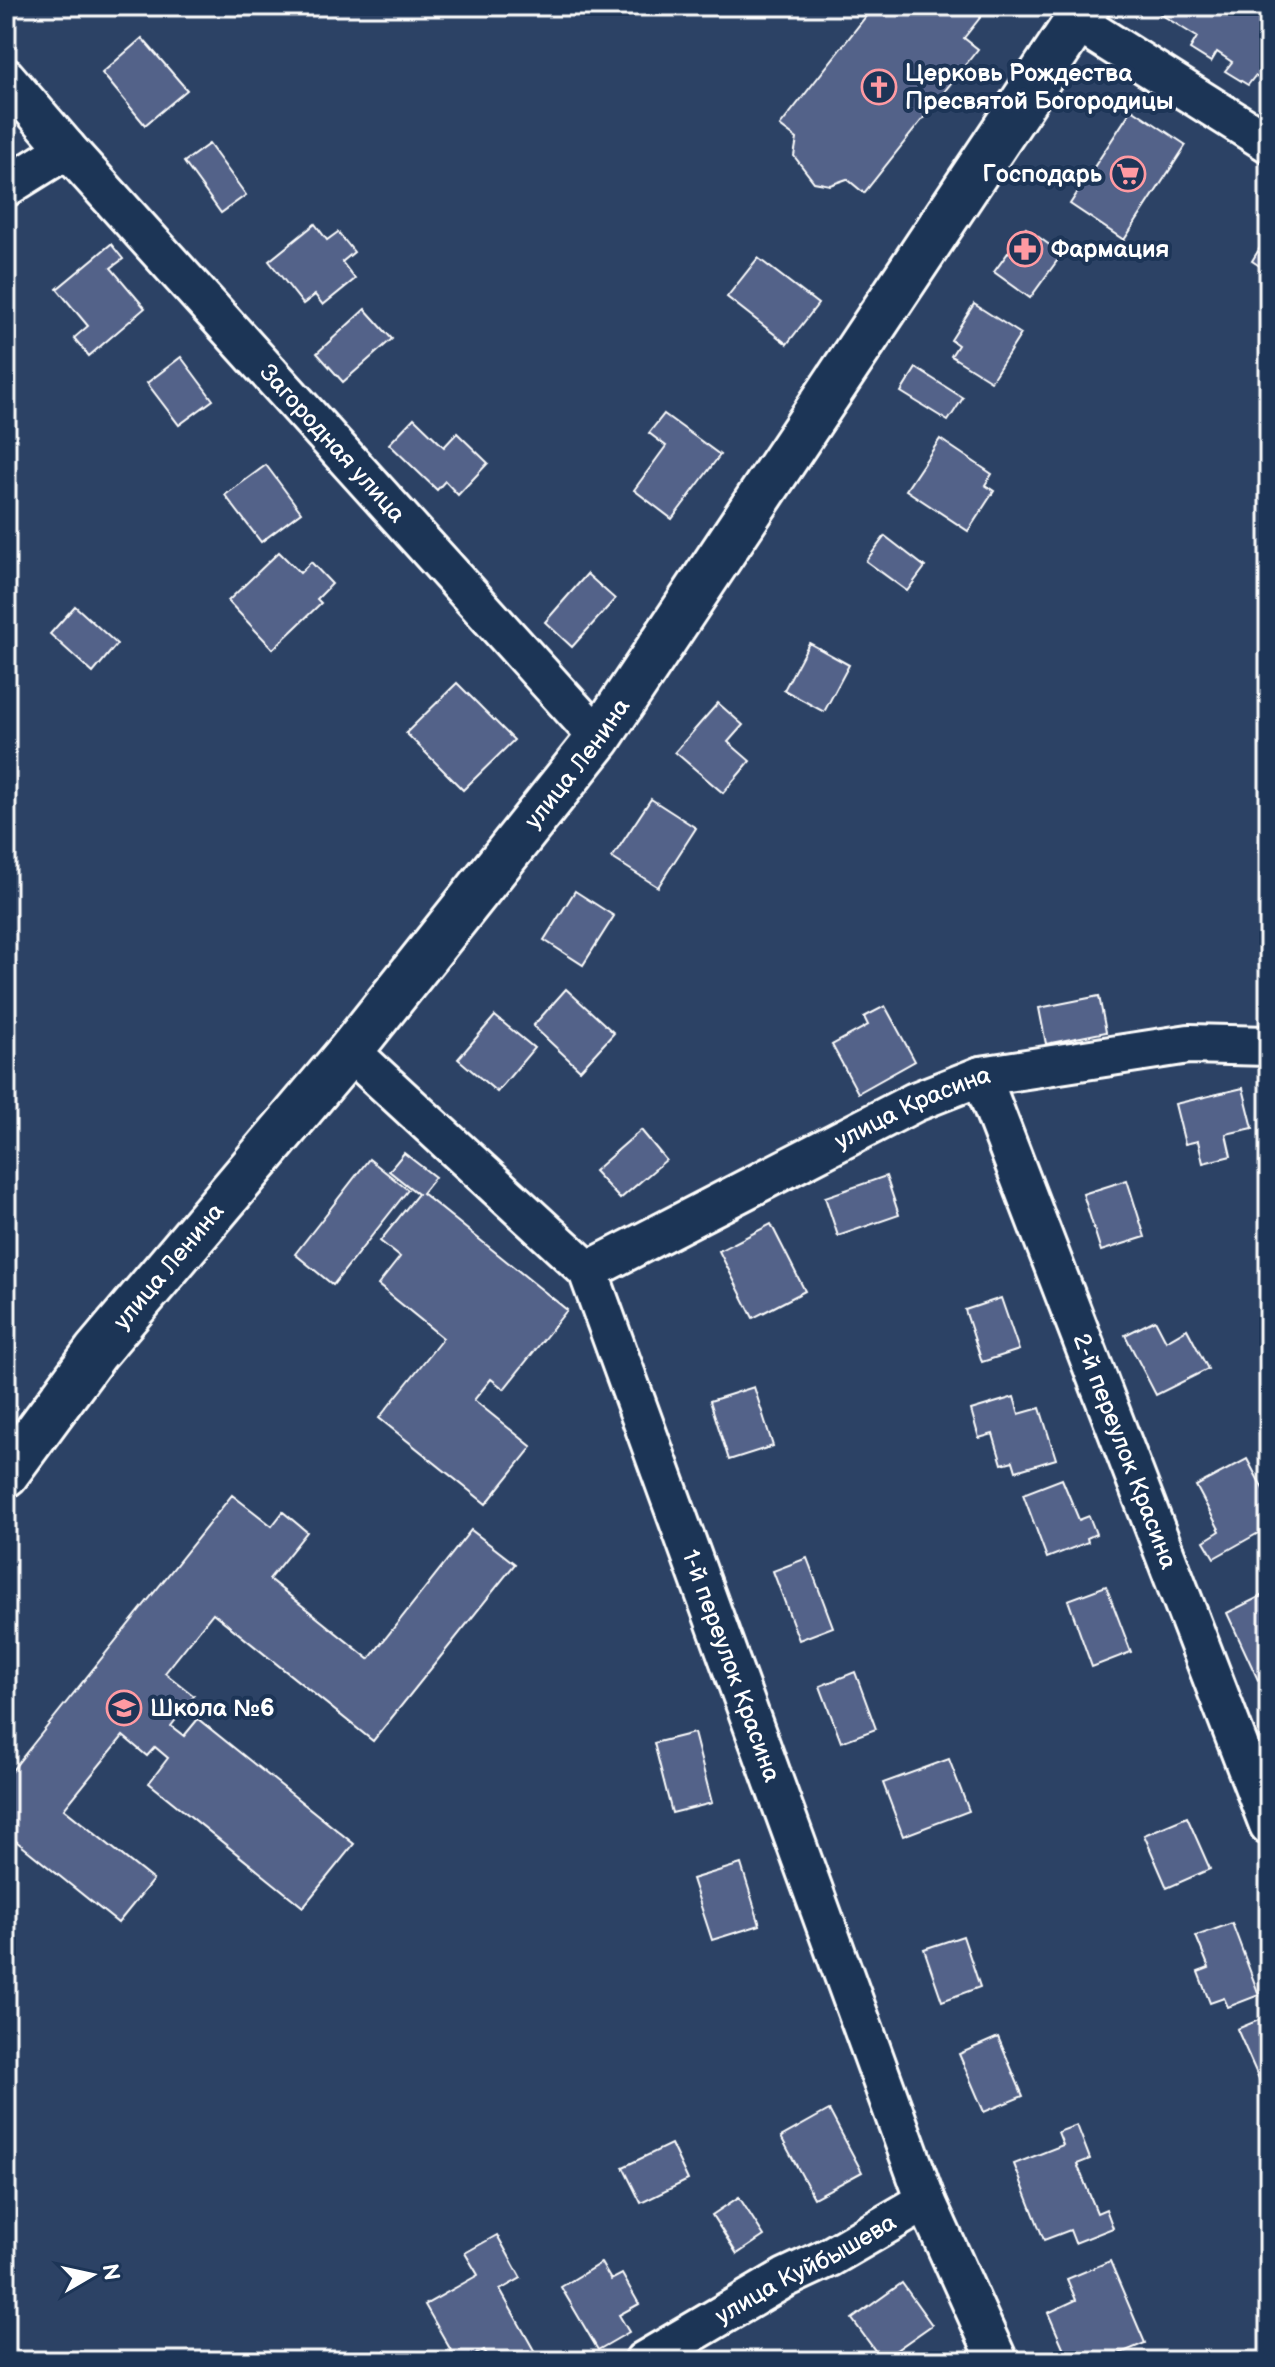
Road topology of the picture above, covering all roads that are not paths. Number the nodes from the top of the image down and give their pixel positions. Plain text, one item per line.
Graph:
1 (1074, 11) edge
2 (6, 78) edge
3 (1269, 143) edge
4 (67, 149) junction
5 (6, 187) edge
6 (599, 738) junction
7 (1269, 1046) edge
8 (350, 1051) junction
9 (981, 1076) junction
10 (588, 1271) junction
11 (6, 1474) edge
12 (1269, 1825) edge
13 (926, 2201) junction
14 (644, 2361) edge
15 (998, 2361) edge

1 - 3 street
1 - 6 main road, улица Ленина
2 - 4 street, Загородная улица
4 - 5 street
4 - 6 street, Загородная улица
6 - 8 main road, улица Ленина
7 - 9 street, улица Красина
8 - 10 street, 1-й переулок Красина
8 - 11 main road, улица Ленина
9 - 10 street, улица Красина
9 - 12 street, 2-й переулок Красина
10 - 13 street, 1-й переулок Красина
13 - 14 street, улица Куйбышева
13 - 15 street, 1-й переулок Красина

